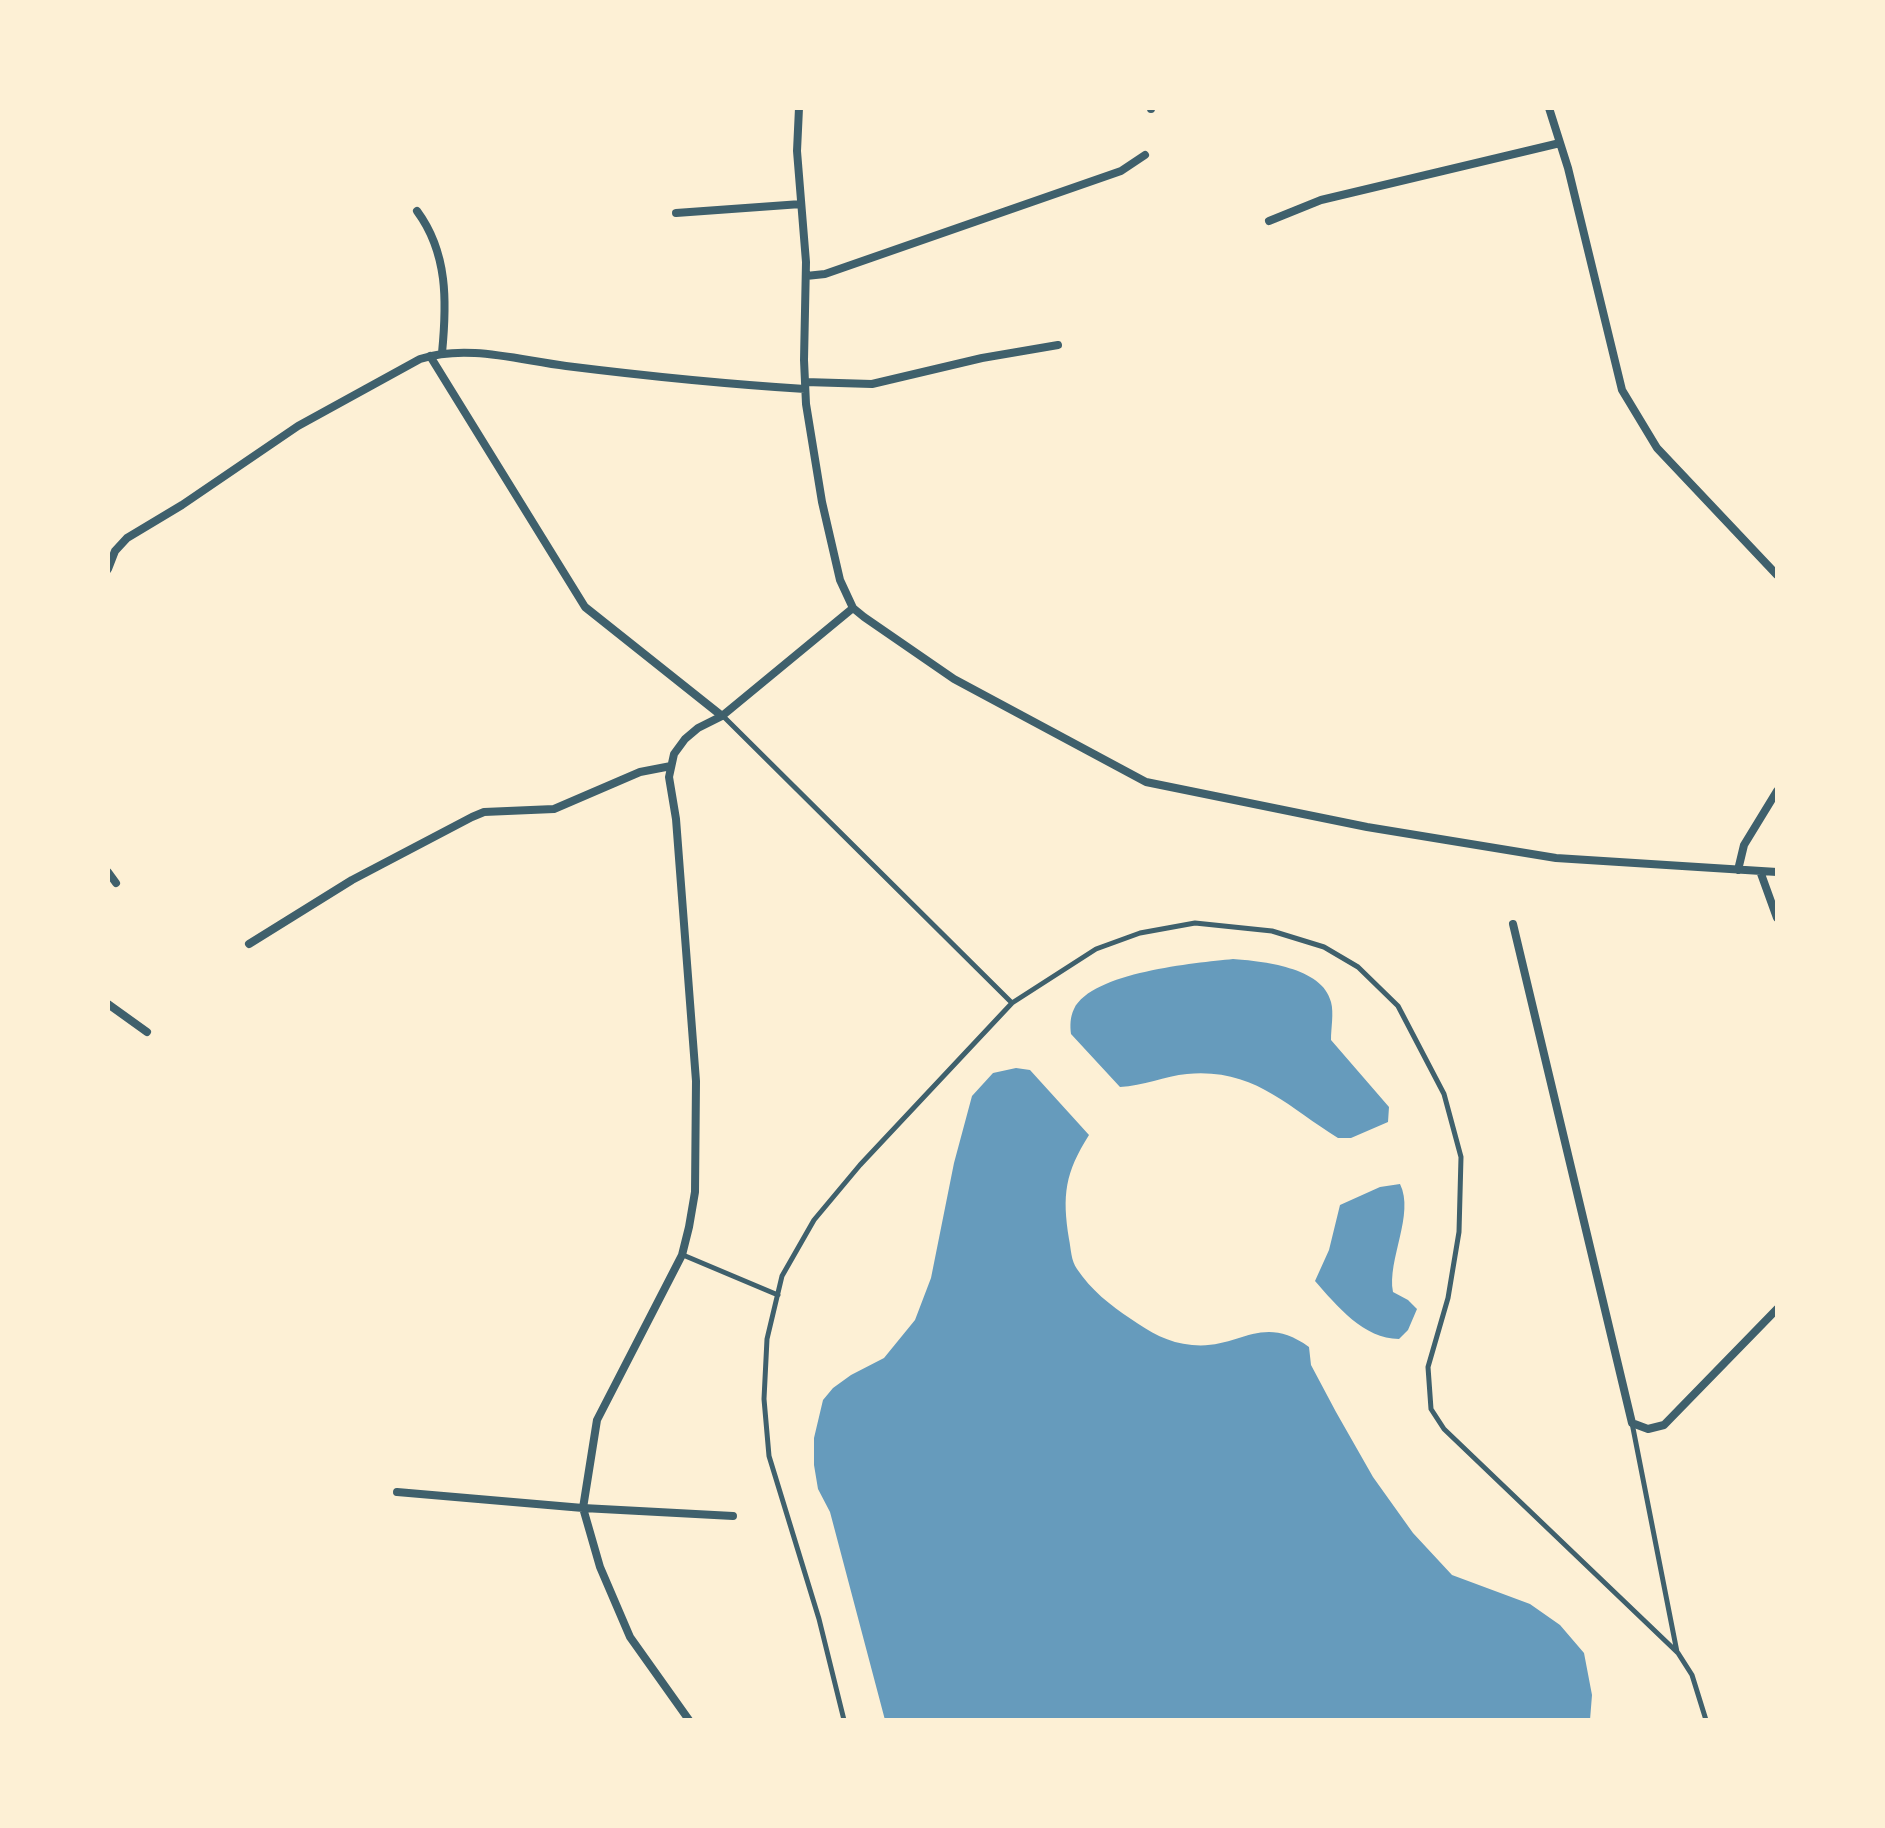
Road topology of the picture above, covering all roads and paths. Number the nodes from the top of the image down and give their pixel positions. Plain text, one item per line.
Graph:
1 (799, 108) edge
2 (1549, 108) edge
3 (1560, 143) junction
4 (1145, 155) dead end
5 (801, 204) junction
6 (417, 211) dead end
7 (676, 213) dead end
8 (1269, 221) dead end
9 (806, 276) junction
10 (1058, 345) dead end
11 (442, 353) junction
12 (430, 356) junction
13 (805, 386) junction
14 (109, 564) edge
15 (1777, 575) edge
16 (853, 608) junction
17 (722, 716) junction
18 (671, 766) junction
19 (1777, 791) edge
20 (1738, 870) junction
21 (1760, 871) junction
22 (108, 872) edge
23 (1777, 872) edge
24 (116, 883) dead end
25 (1777, 918) edge
26 (1513, 924) dead end
27 (249, 944) dead end
28 (1012, 1003) junction
29 (108, 1004) edge
30 (147, 1032) dead end
31 (682, 1255) junction
32 (778, 1295) junction
33 (1777, 1309) edge
34 (1632, 1423) junction
35 (397, 1492) dead end
36 (583, 1508) junction
37 (733, 1516) dead end
38 (1678, 1653) junction
39 (689, 1720) edge
40 (844, 1720) edge
41 (1706, 1720) edge

1 - 5 street
2 - 3 street
3 - 8 street
3 - 15 street
4 - 9 street
5 - 7 street
5 - 9 street
6 - 11 street
9 - 13 street
10 - 13 street
11 - 12 street
11 - 13 street
12 - 14 street
12 - 17 street
13 - 16 street
16 - 17 street
16 - 20 street
17 - 18 street
17 - 28 lane
18 - 27 street
18 - 31 street
19 - 20 street
20 - 21 street
21 - 23 street
21 - 25 street
22 - 24 street
26 - 34 street
28 - 32 lane
28 - 38 lane
29 - 30 street
31 - 32 lane
31 - 36 street
32 - 40 lane
33 - 34 street
34 - 38 lane
35 - 36 street
36 - 37 street
36 - 39 street
38 - 41 lane

